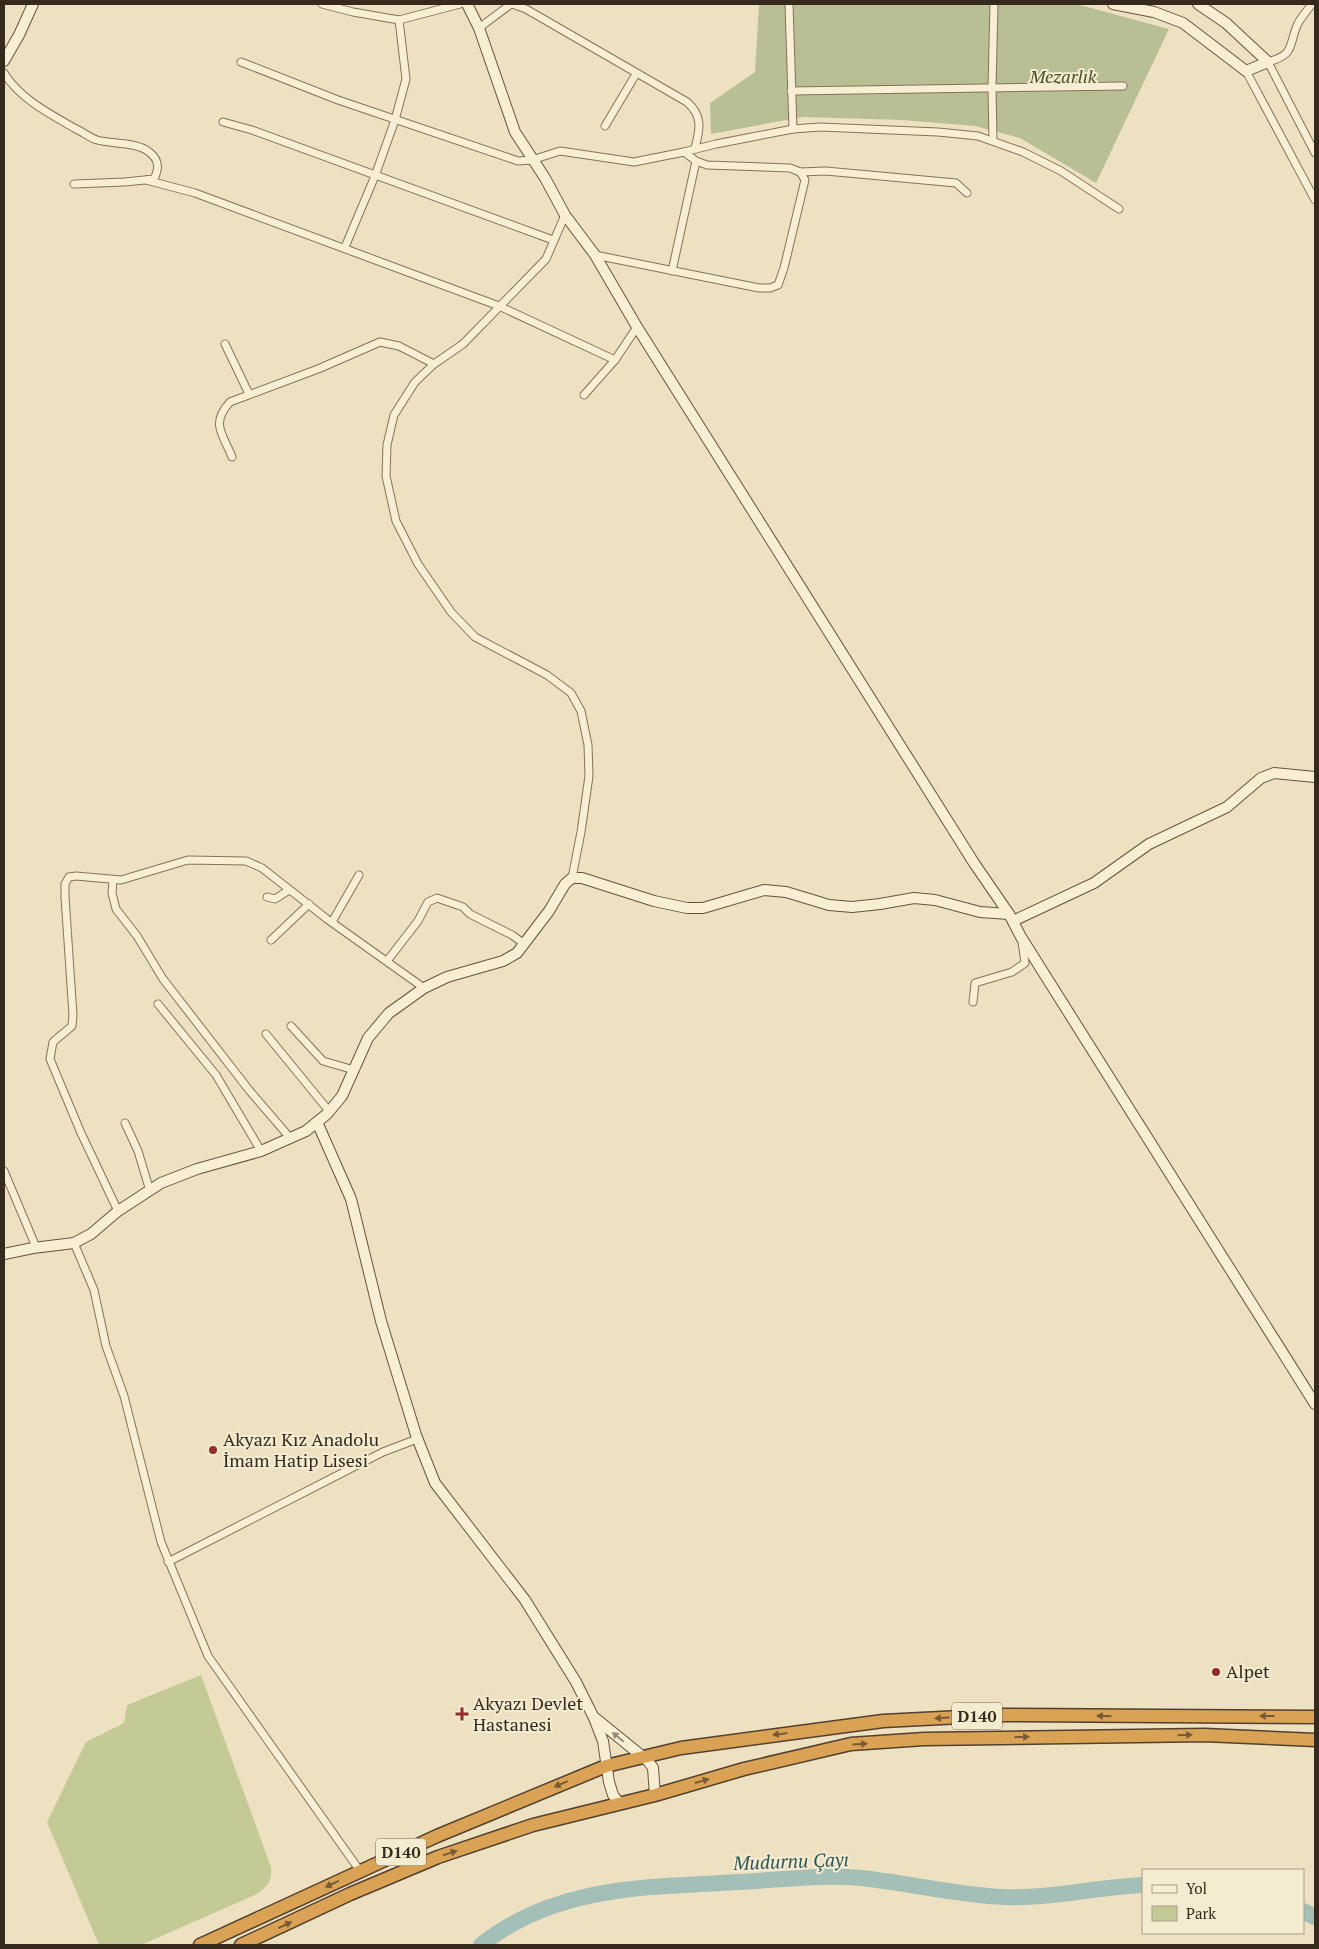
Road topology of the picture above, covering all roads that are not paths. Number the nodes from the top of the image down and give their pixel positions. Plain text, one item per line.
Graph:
1 (32, 4) edge
2 (322, 4) edge
3 (460, 4) edge
4 (467, 4) edge
5 (511, 4) edge
6 (789, 4) edge
7 (994, 4) edge
8 (1113, 4) edge
9 (1198, 4) edge
10 (1312, 4) edge
11 (399, 20) junction
12 (479, 28) junction
13 (4, 61) edge
14 (241, 62) dead end
15 (1268, 62) junction
16 (1246, 71) junction
17 (4, 73) edge
18 (636, 74) junction
19 (1123, 86) dead end
20 (992, 87) junction
21 (791, 91) junction
22 (395, 120) junction
23 (223, 122) dead end
24 (604, 126) dead end
25 (792, 129) junction
26 (993, 141) junction
27 (695, 148) junction
28 (684, 152) junction
29 (1315, 153) edge
30 (532, 160) junction
31 (696, 161) junction
32 (800, 172) junction
33 (375, 176) junction
34 (146, 180) junction
35 (74, 184) dead end
36 (968, 193) dead end
37 (1315, 200) edge
38 (1119, 209) dead end
39 (565, 215) junction
40 (553, 240) junction
41 (344, 247) junction
42 (595, 255) junction
43 (672, 271) junction
44 (499, 306) junction
45 (637, 327) junction
46 (225, 344) dead end
47 (615, 360) junction
48 (434, 364) junction
49 (249, 394) junction
50 (584, 395) dead end
51 (232, 457) dead end
52 (1315, 777) edge
53 (359, 875) dead end
54 (572, 878) junction
55 (113, 880) junction
56 (289, 890) junction
57 (267, 897) dead end
58 (309, 904) junction
59 (1011, 918) junction
60 (332, 922) junction
61 (1021, 937) junction
62 (271, 940) dead end
63 (523, 943) junction
64 (387, 961) junction
65 (424, 988) junction
66 (973, 1002) dead end
67 (158, 1004) dead end
68 (291, 1026) dead end
69 (266, 1034) dead end
70 (354, 1070) junction
71 (330, 1110) junction
72 (317, 1122) junction
73 (124, 1123) dead end
74 (291, 1139) junction
75 (261, 1151) junction
76 (4, 1171) edge
77 (150, 1191) junction
78 (118, 1211) junction
79 (74, 1243) junction
80 (36, 1247) junction
81 (4, 1254) edge
82 (1315, 1404) edge
83 (417, 1439) junction
84 (168, 1562) junction
85 (1315, 1717) edge
86 (594, 1718) junction
87 (1315, 1740) edge
88 (642, 1756) junction
89 (606, 1766) junction
90 (655, 1795) junction
91 (620, 1804) junction
92 (360, 1871) junction
93 (200, 1945) edge
94 (241, 1945) edge

1 - 13 street
2 - 11 street
3 - 11 street
4 - 12 street
5 - 12 street
5 - 18 street
6 - 21 street
7 - 20 street
8 - 16 street
9 - 15 street
10 - 15 street
11 - 22 street
12 - 30 street
14 - 22 street
15 - 16 street
15 - 29 street
16 - 37 street
17 - 34 street
18 - 24 street
18 - 27 street
19 - 20 street
20 - 21 street
20 - 26 street
21 - 25 street
22 - 30 street
22 - 33 street
23 - 33 street
25 - 26 street
25 - 27 street
26 - 38 street
27 - 28 street
28 - 30 street
28 - 31 street
30 - 39 street
31 - 32 street
31 - 43 street
32 - 36 street
32 - 43 street
33 - 40 street
33 - 41 street
34 - 35 street
34 - 41 street
39 - 40 street
39 - 42 street
40 - 44 street
41 - 44 street
42 - 43 street
42 - 45 street
44 - 47 street
44 - 48 street
45 - 47 street
45 - 59 street
46 - 49 street
47 - 50 street
48 - 49 street
48 - 54 street
49 - 51 street
52 - 59 street
53 - 60 street
54 - 59 street
54 - 63 street
55 - 56 street
55 - 74 street
55 - 78 street
56 - 57 street
56 - 58 street
58 - 60 street
58 - 62 street
59 - 61 street
60 - 64 street
61 - 66 street
61 - 82 street
63 - 64 street
63 - 65 street
64 - 65 street
65 - 70 street
67 - 75 street
68 - 70 street
69 - 71 street
70 - 71 street
71 - 72 street
72 - 74 street
72 - 83 street
73 - 77 street
74 - 75 street
75 - 77 street
76 - 80 street
77 - 78 street
78 - 79 street
79 - 80 street
79 - 84 street
80 - 81 street
83 - 84 street
83 - 86 street
84 - 92 street
85 -> 88 highway, D140
88 -> 86 street
86 - 89 street
90 -> 87 highway, D140
88 - 89 highway, D140
88 - 90 street
89 - 91 street
89 -> 92 highway, D140
90 - 91 highway, D140
94 -> 91 highway, D140
92 -> 93 highway, D140

